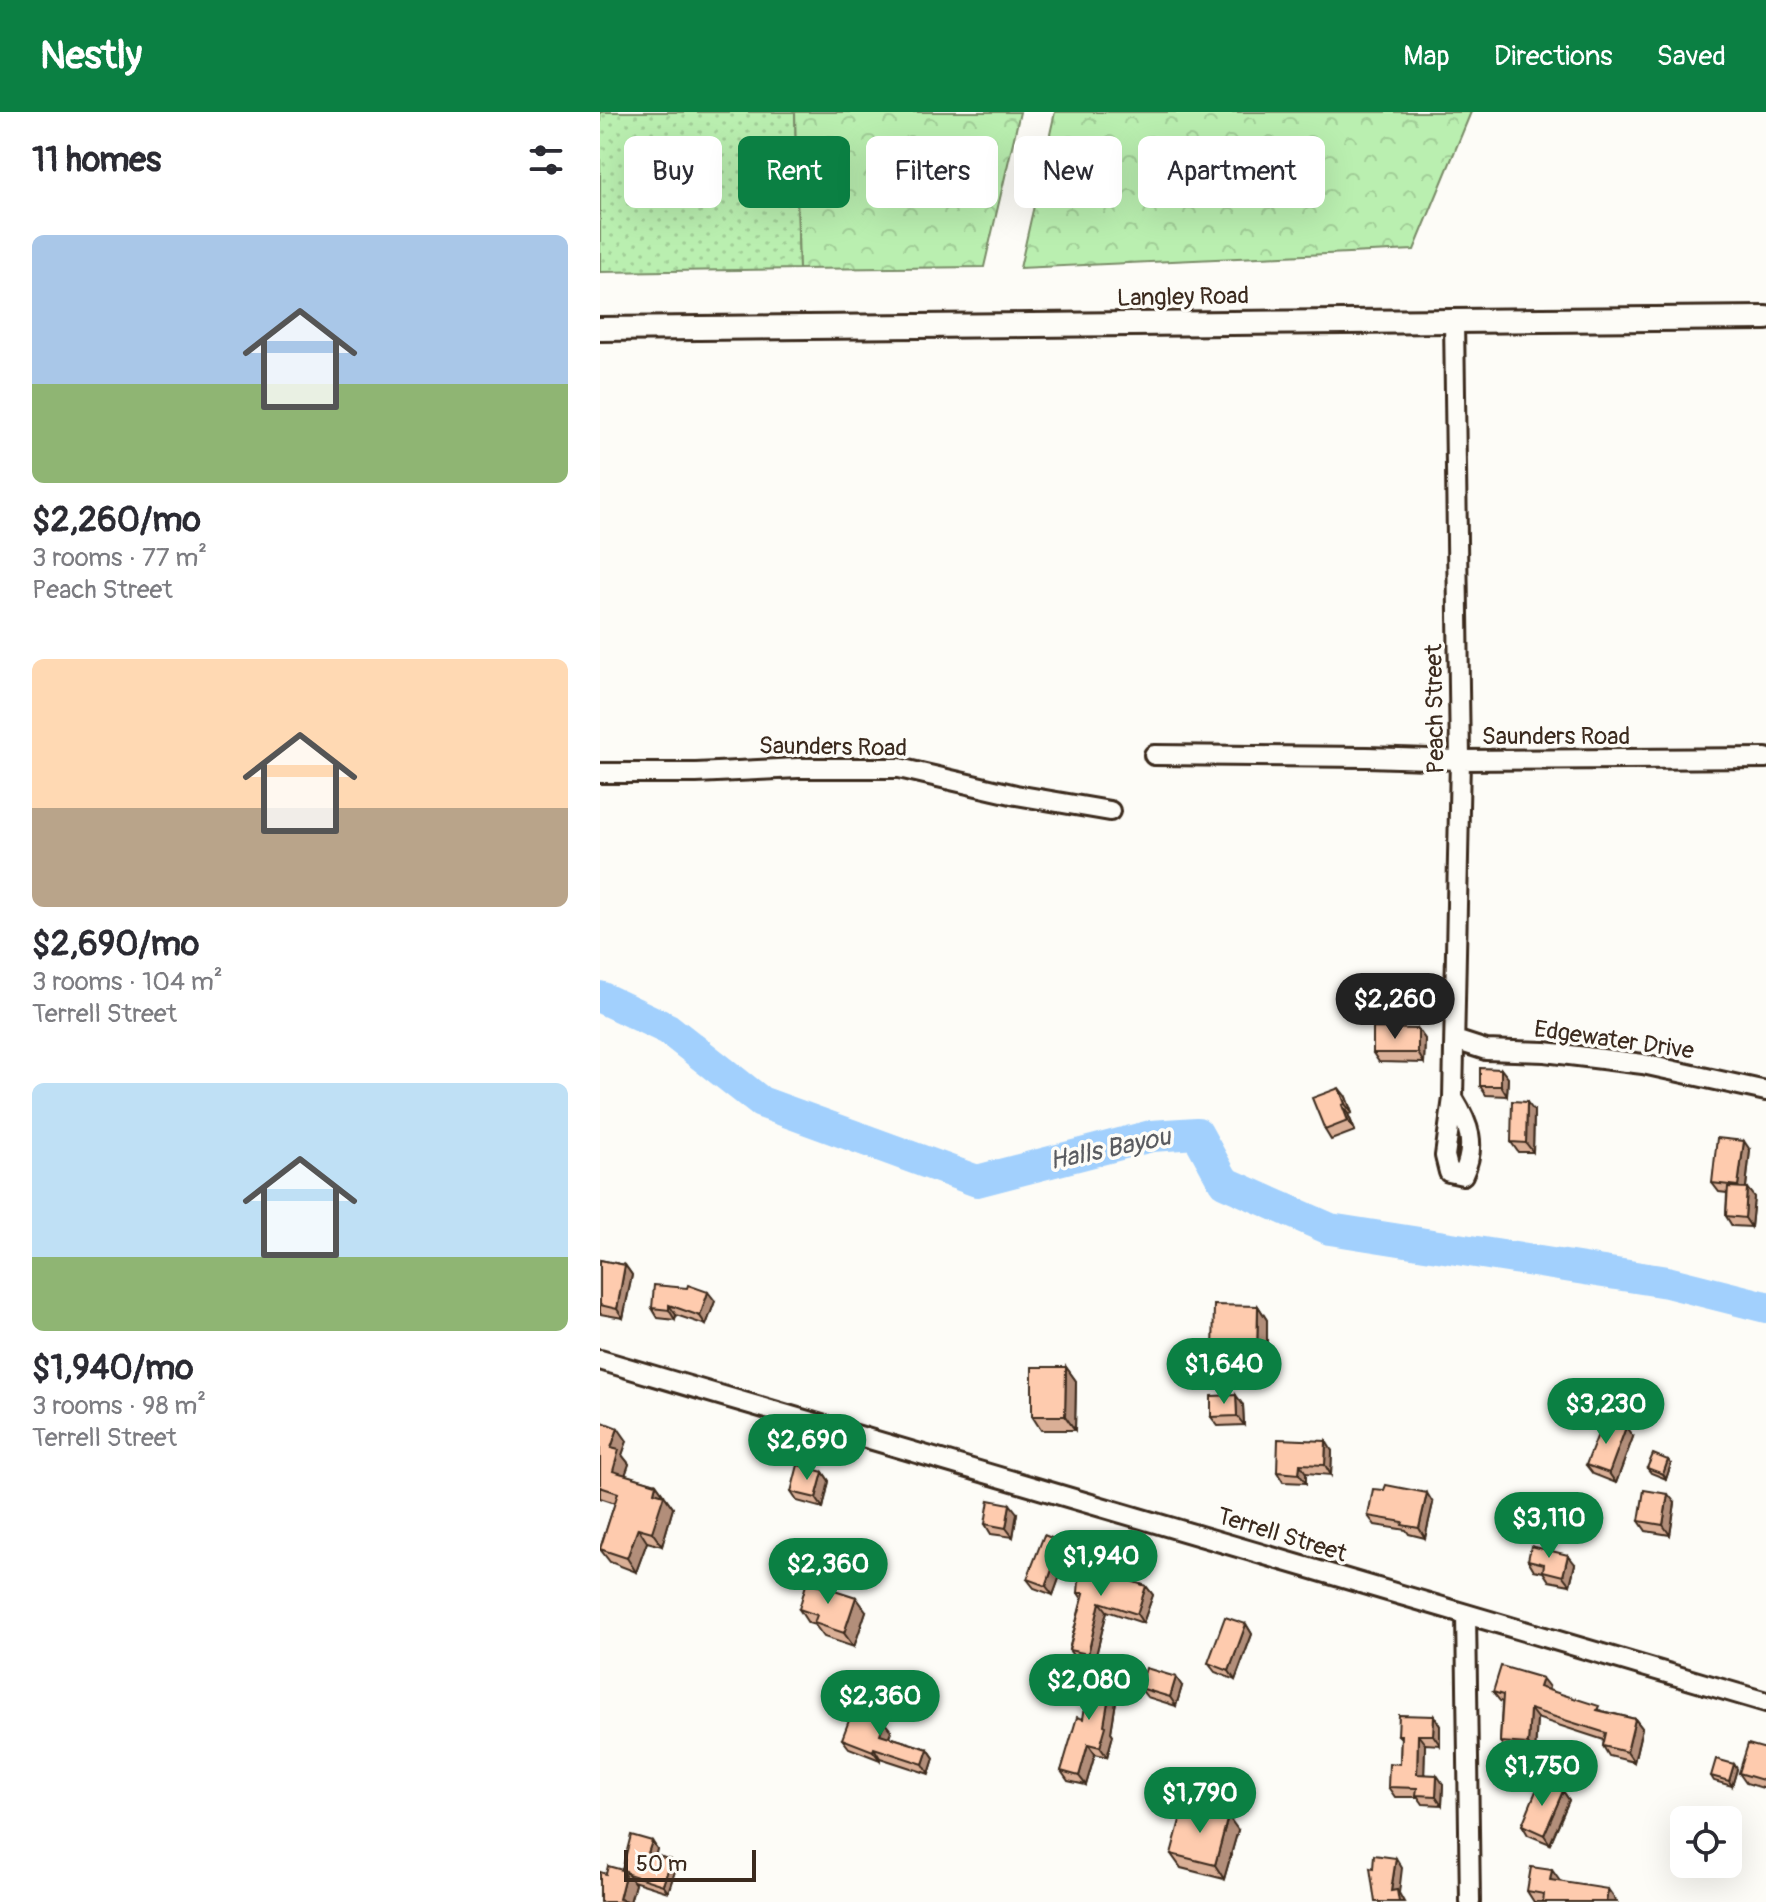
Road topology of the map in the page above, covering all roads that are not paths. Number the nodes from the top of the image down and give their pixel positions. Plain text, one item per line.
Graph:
1 (1766, 318) edge
2 (1454, 320) junction
3 (600, 329) edge
4 (1154, 755) dead end
5 (1766, 758) edge
6 (1460, 760) junction
7 (600, 773) edge
8 (1110, 811) dead end
9 (1455, 1040) junction
10 (1766, 1091) edge
11 (1453, 1098) dead end
12 (600, 1360) edge
13 (1466, 1614) junction
14 (1766, 1702) edge
15 (1470, 1902) edge

1 - 2 street, Langley Road
2 - 3 street, Langley Road
2 - 6 street, Peach Street
4 - 6 street, Saunders Road
5 - 6 street, Saunders Road
6 - 9 street, Peach Street
7 - 8 street, Saunders Road
9 - 10 street, Edgewater Drive
9 - 11 street, Peach Street
12 - 13 street, Terrell Street
13 - 14 street, Terrell Street
13 - 15 street

